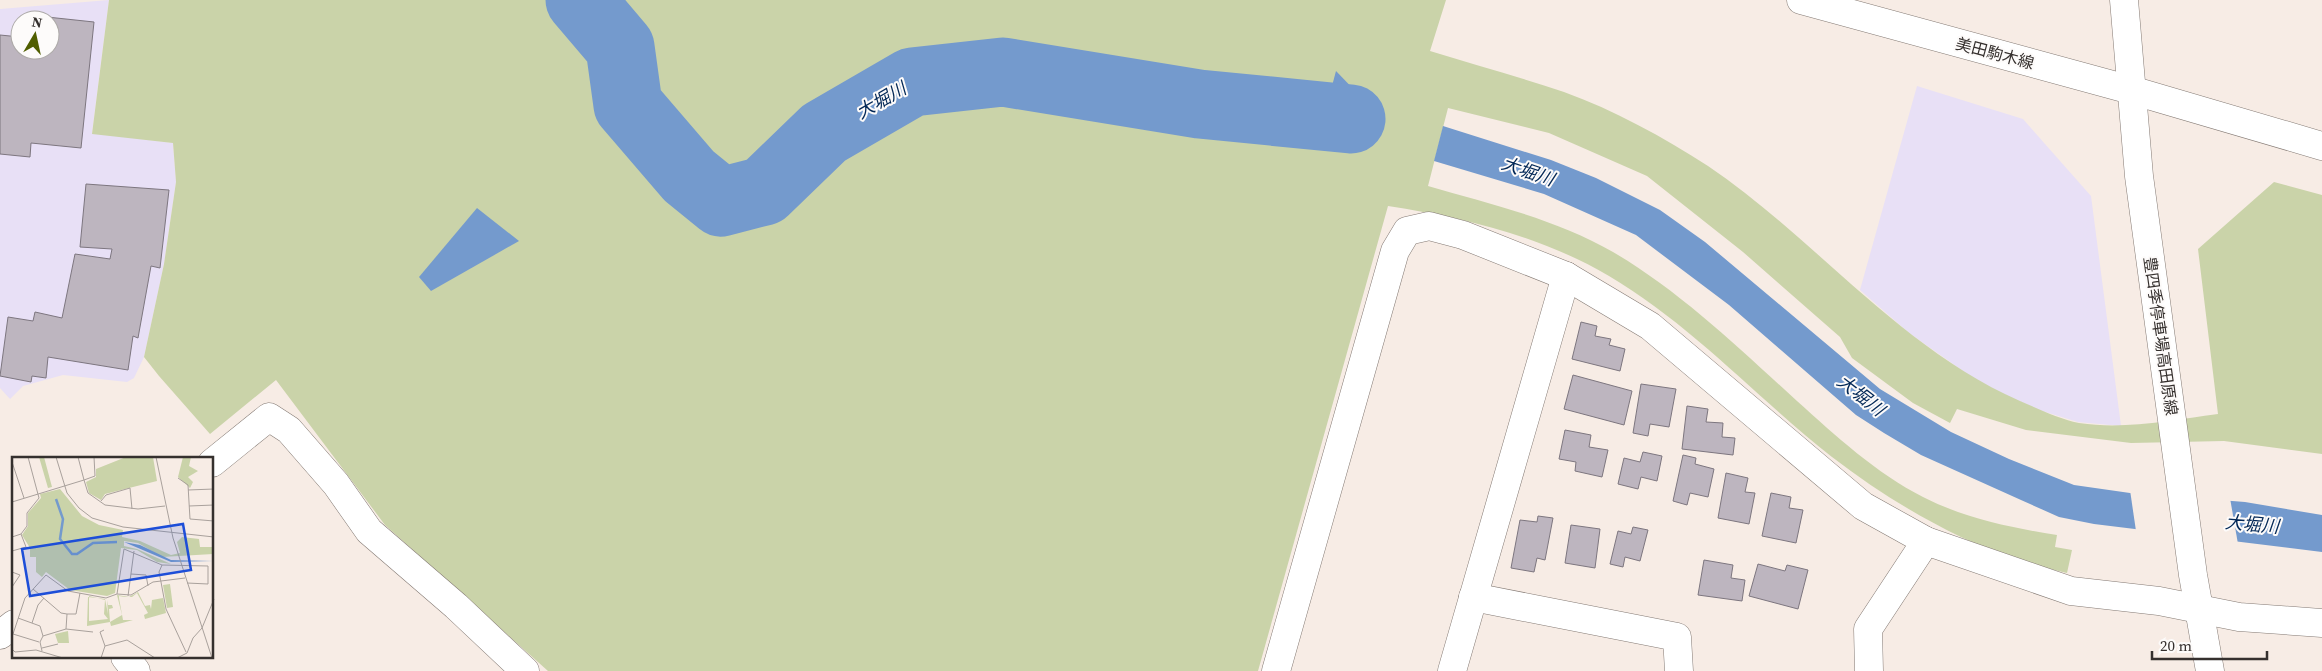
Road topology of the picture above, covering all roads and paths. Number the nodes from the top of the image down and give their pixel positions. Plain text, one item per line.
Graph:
1 (1801, 0) edge
2 (2124, 0) edge
3 (2131, 90) junction
4 (2322, 146) edge
5 (1566, 276) junction
6 (214, 461) edge
7 (1926, 542) junction
8 (1473, 597) junction
9 (2198, 608) junction
10 (2322, 624) edge
11 (12, 626) edge
12 (0, 635) edge
13 (126, 658) edge
14 (136, 671) edge
15 (525, 671) edge
16 (1276, 671) edge
17 (1452, 671) edge
18 (1679, 671) edge
19 (1870, 671) edge
20 (2210, 671) edge

1 - 3 street, 美田駒木線
2 - 3 street, 豊四季停車場高田原線
3 - 4 street, 美田駒木線
3 - 9 street, 豊四季停車場高田原線
5 - 7 street
5 - 8 street
5 - 16 street
6 - 15 street
7 - 9 street
7 - 19 street
8 - 17 street
8 - 18 street
9 - 10 street
9 - 20 street, 豊四季停車場高田原線
11 - 12 street
13 - 14 street

